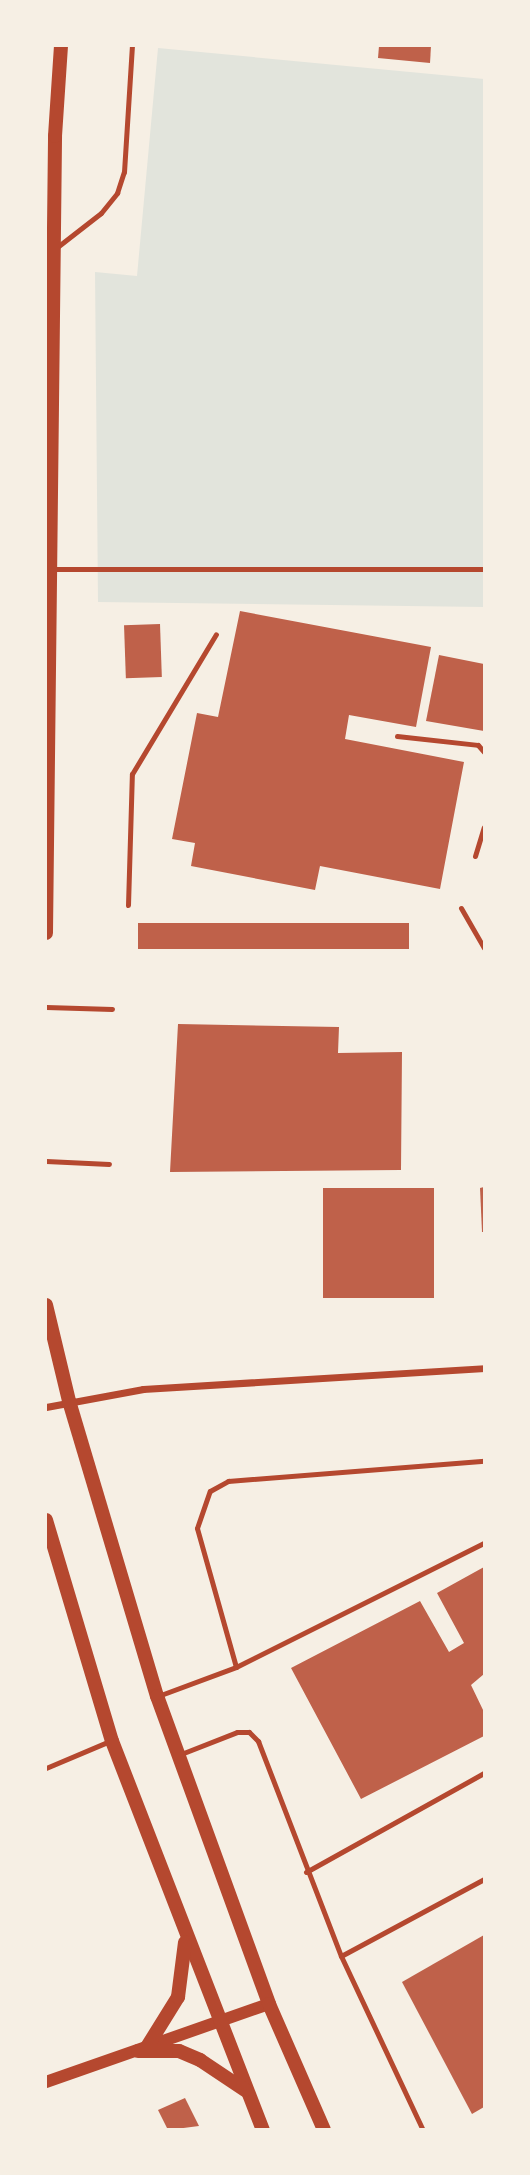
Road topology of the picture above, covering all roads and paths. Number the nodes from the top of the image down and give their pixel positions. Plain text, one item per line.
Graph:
1 (61, 46) edge
2 (132, 46) edge
3 (53, 250) junction
4 (49, 569) junction
5 (485, 569) edge
6 (48, 620) edge
7 (216, 634) dead end
8 (397, 736) dead end
9 (485, 752) edge
10 (485, 827) edge
11 (475, 856) dead end
12 (128, 905) dead end
13 (461, 908) dead end
14 (46, 933) edge
15 (485, 948) edge
16 (46, 1007) edge
17 (112, 1009) dead end
18 (46, 1161) edge
19 (109, 1164) dead end
20 (46, 1306) edge
21 (485, 1368) edge
22 (69, 1401) junction
23 (46, 1407) edge
24 (485, 1461) edge
25 (46, 1520) edge
26 (485, 1543) edge
27 (236, 1667) junction
28 (157, 1696) junction
29 (112, 1741) junction
30 (178, 1755) junction
31 (46, 1768) edge
32 (485, 1773) edge
33 (306, 1872) junction
34 (485, 1879) edge
35 (186, 1939) junction
36 (341, 1956) junction
37 (269, 2004) junction
38 (217, 2021) junction
39 (142, 2049) junction
40 (46, 2082) edge
41 (246, 2091) junction
42 (263, 2130) edge
43 (324, 2130) edge
44 (422, 2130) edge

1 - 3 main road
2 - 3 lane
3 - 4 main road
4 - 5 lane
4 - 6 main road
6 - 14 main road
7 - 12 lane
8 - 9 lane
10 - 11 lane
13 - 15 lane
16 - 17 lane
18 - 19 lane
20 - 22 main road
21 - 22 street
22 - 23 street
22 - 28 main road
24 - 27 lane
25 - 29 main road
26 - 27 lane
27 - 28 lane
28 - 30 main road
29 - 31 lane
29 - 35 main road
30 - 33 lane
30 - 37 main road
32 - 33 lane
33 - 36 lane
34 - 36 lane
35 - 38 main road
35 - 39 main road
36 - 44 lane
37 - 38 street
37 - 43 main road
38 - 39 street
38 - 41 main road
39 - 40 street
39 - 41 main road
41 - 42 main road

